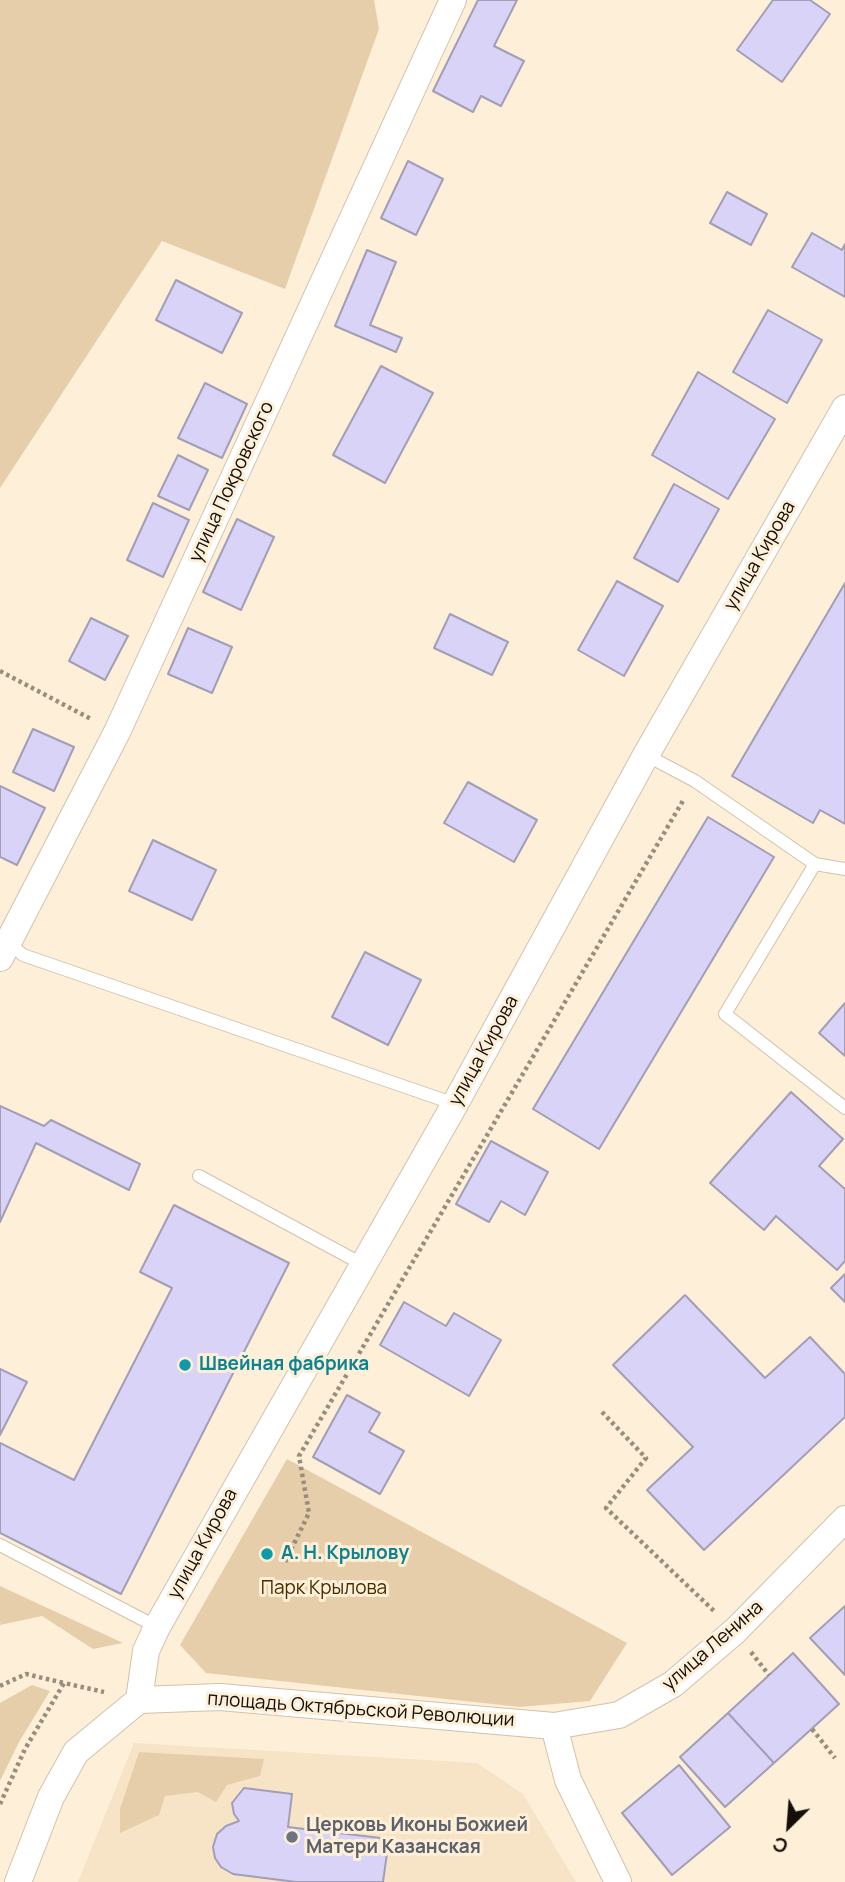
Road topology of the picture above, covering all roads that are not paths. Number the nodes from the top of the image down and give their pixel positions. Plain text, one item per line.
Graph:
1 (453, 0) edge
2 (845, 408) edge
3 (646, 755) junction
4 (815, 863) junction
5 (845, 869) edge
6 (4, 950) edge
7 (455, 1104) junction
8 (845, 1108) edge
9 (199, 1176) dead end
10 (362, 1264) junction
11 (845, 1519) edge
12 (0, 1545) edge
13 (157, 1626) junction
14 (139, 1700) junction
15 (554, 1726) junction
16 (18, 1882) edge
17 (618, 1882) edge

1 - 6 street, улица Покровского
2 - 3 street, улица Кирова
3 - 4 lane
3 - 7 street, улица Кирова
4 - 5 lane
4 - 8 lane
6 - 7 lane
7 - 10 street, улица Кирова
9 - 10 lane
10 - 13 street, улица Кирова
11 - 15 street, улица Ленина
12 - 13 lane
13 - 14 street, улица Кирова
14 - 15 street, площадь Октябрьской Революции
14 - 16 street
15 - 17 street

